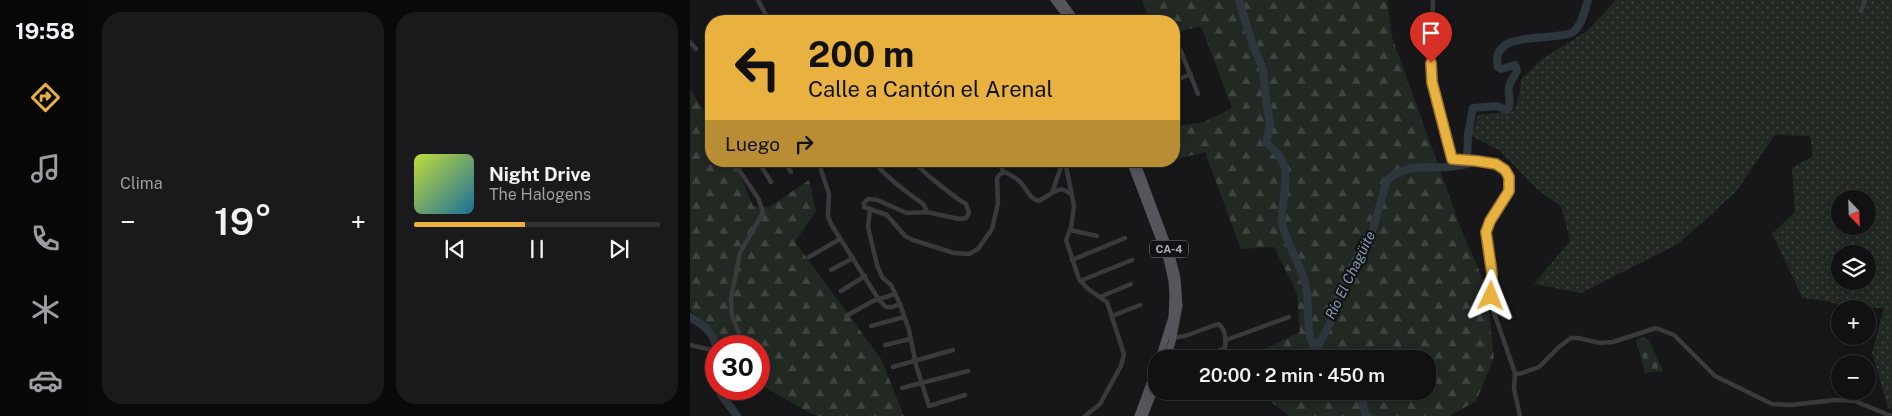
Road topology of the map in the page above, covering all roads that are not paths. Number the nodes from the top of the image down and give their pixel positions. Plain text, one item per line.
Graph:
1 (758, 0) edge
2 (1054, 0) edge
3 (1061, 0) edge
4 (1433, 0) edge
5 (1865, 0) edge
6 (1861, 11) dead end
7 (766, 15) edge
8 (1065, 15) edge
9 (1072, 15) edge
10 (690, 42) edge
11 (696, 49) dead end
12 (1180, 49) edge
13 (1191, 74) junction
14 (1180, 79) edge
15 (1198, 94) dead end
16 (737, 167) edge
17 (762, 167) edge
18 (788, 167) edge
19 (820, 167) edge
20 (877, 167) edge
21 (919, 167) edge
22 (1001, 167) edge
23 (1062, 167) edge
24 (1065, 167) edge
25 (1132, 167) edge
26 (1138, 167) edge
27 (791, 172) dead end
28 (1004, 172) junction
29 (771, 182) dead end
30 (1052, 193) junction
31 (1072, 195) junction
32 (870, 210) junction
33 (927, 212) junction
34 (1070, 230) junction
35 (1097, 236) dead end
36 (1125, 238) dead end
37 (840, 239) junction
38 (809, 257) dead end
39 (853, 258) junction
40 (1072, 260) junction
41 (1132, 260) dead end
42 (831, 270) dead end
43 (865, 276) junction
44 (1080, 281) junction
45 (1131, 284) dead end
46 (841, 291) dead end
47 (895, 294) junction
48 (1100, 296) junction
49 (879, 300) junction
50 (900, 304) junction
51 (1140, 305) dead end
52 (846, 316) dead end
53 (1112, 316) junction
54 (904, 317) junction
55 (1289, 318) dead end
56 (870, 326) dead end
57 (740, 335) edge
58 (910, 339) junction
59 (1170, 340) junction
60 (1226, 340) junction
61 (690, 345) edge
62 (885, 345) dead end
63 (705, 348) edge
64 (953, 350) dead end
65 (1164, 350) edge
66 (1168, 350) edge
67 (1221, 350) edge
68 (915, 362) junction
69 (893, 367) dead end
70 (968, 371) dead end
71 (1515, 373) junction
72 (922, 383) junction
73 (902, 388) dead end
74 (965, 395) dead end
75 (1148, 397) edge
76 (1149, 400) edge
77 (1085, 416) edge
78 (1138, 416) edge
79 (1144, 416) edge
80 (1520, 416) edge
81 (1891, 416) edge

1 - 7 street
2 - 8 main road
3 - 9 main road
4 - 71 street
5 - 6 street
10 - 11 street
12 - 13 street
13 - 14 street
13 - 15 street
16 - 57 street
17 - 29 street
18 - 27 street
19 - 37 street
20 - 33 street
21 - 33 street
22 - 28 street
23 - 30 street
24 - 31 street
25 - 59 main road, CA-4
26 - 59 main road, CA-4
28 - 30 street
28 - 32 street
30 - 31 street
31 - 34 street
32 - 33 street
32 - 47 street
34 - 35 street
34 - 40 street
36 - 40 street
37 - 38 street
37 - 39 street
39 - 42 street
39 - 43 street
40 - 44 street
41 - 44 street
43 - 46 street
43 - 49 street
44 - 48 street
45 - 48 street
47 - 49 street
47 - 50 street
48 - 53 street
49 - 50 street
49 - 52 street
50 - 54 street
51 - 53 street
53 - 77 street
54 - 56 street
54 - 58 street
55 - 60 street
58 - 62 street
58 - 68 street
59 - 60 street
59 - 65 main road, CA-4
59 - 66 main road, CA-4
60 - 67 street
61 - 63 street
64 - 68 street
68 - 69 street
68 - 72 street
70 - 72 street
71 - 80 street
71 - 81 street
72 - 73 street
72 - 74 street
75 - 78 main road
76 - 79 main road

